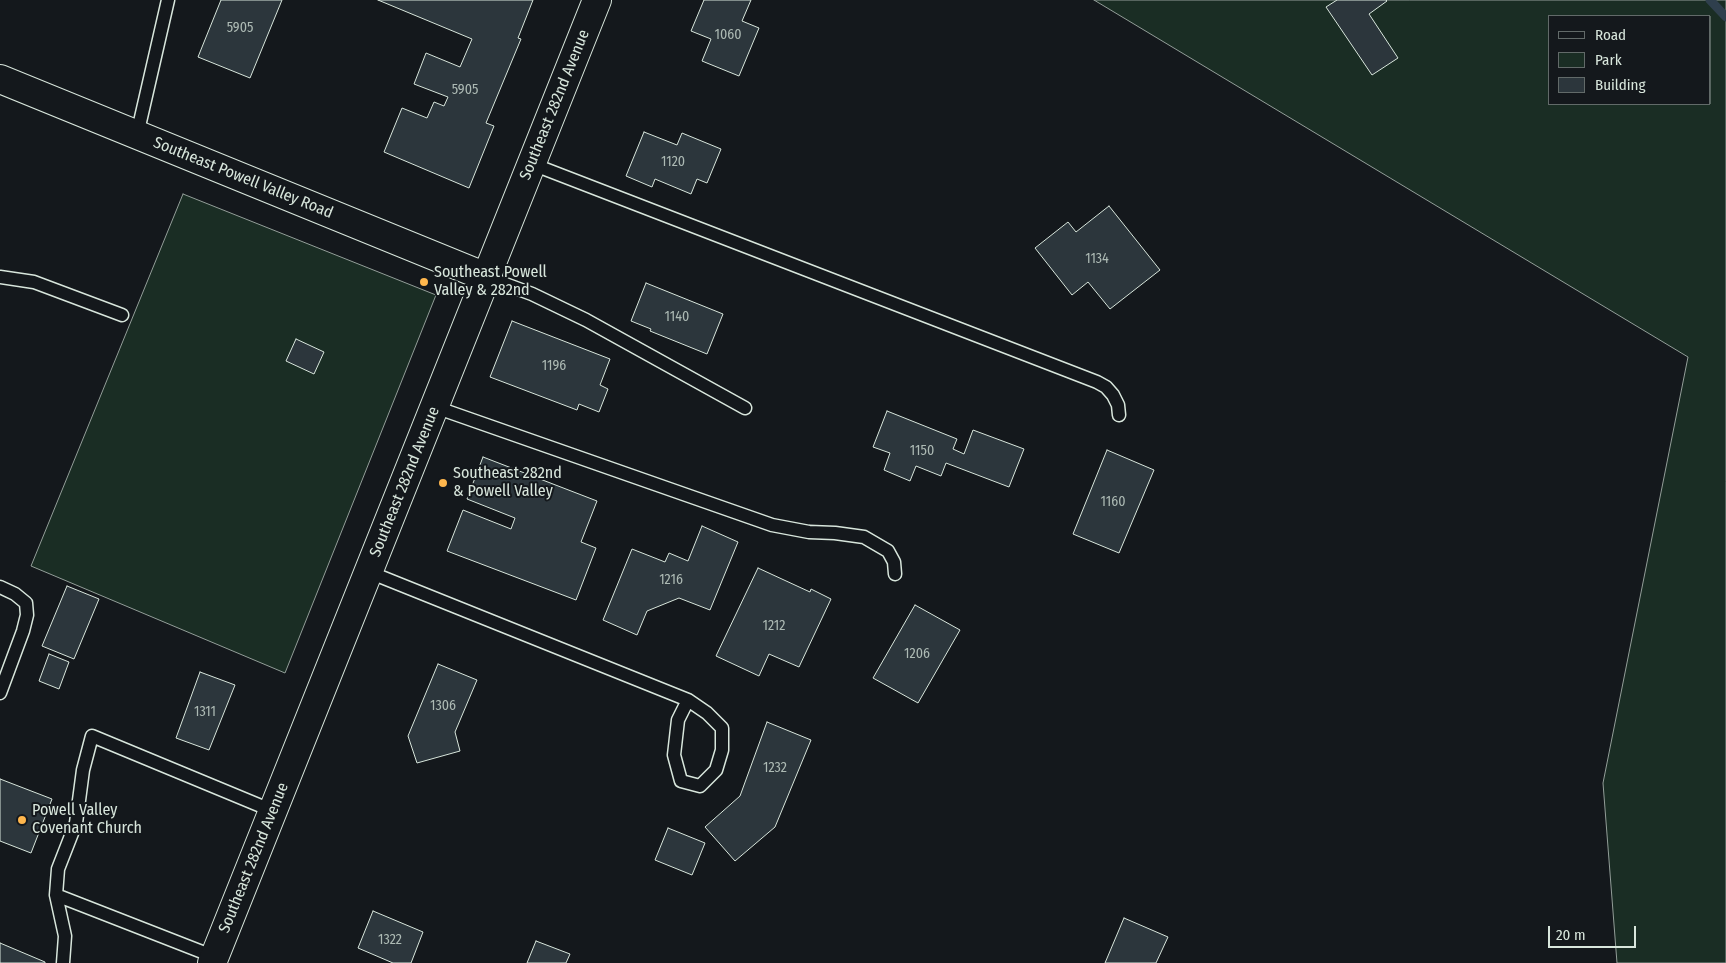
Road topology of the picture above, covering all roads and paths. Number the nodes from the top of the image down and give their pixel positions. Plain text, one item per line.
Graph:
1 (168, 0) edge
2 (597, 0) edge
3 (0, 79) edge
4 (137, 135) junction
5 (532, 164) junction
6 (0, 277) edge
7 (486, 277) junction
8 (122, 315) dead end
9 (434, 407) junction
10 (745, 408) dead end
11 (1119, 415) dead end
12 (369, 572) junction
13 (895, 574) dead end
14 (0, 587) edge
15 (0, 693) edge
16 (688, 700) junction
17 (272, 811) junction
18 (56, 895) junction
19 (214, 960) edge
20 (62, 963) edge

1 - 4 lane
2 - 5 main road, Southeast 282nd Avenue
3 - 4 main road, Southeast Powell Valley Road
4 - 7 main road, Southeast Powell Valley Road
5 - 7 main road, Southeast 282nd Avenue
5 - 11 lane
6 - 8 lane
7 - 9 main road, Southeast 282nd Avenue
7 - 10 lane
9 - 12 main road, Southeast 282nd Avenue
9 - 13 lane
12 - 16 lane
12 - 17 main road, Southeast 282nd Avenue
14 - 15 lane
16 - 16 lane
17 - 18 lane
17 - 19 main road, Southeast 282nd Avenue
18 - 19 lane
18 - 20 lane

